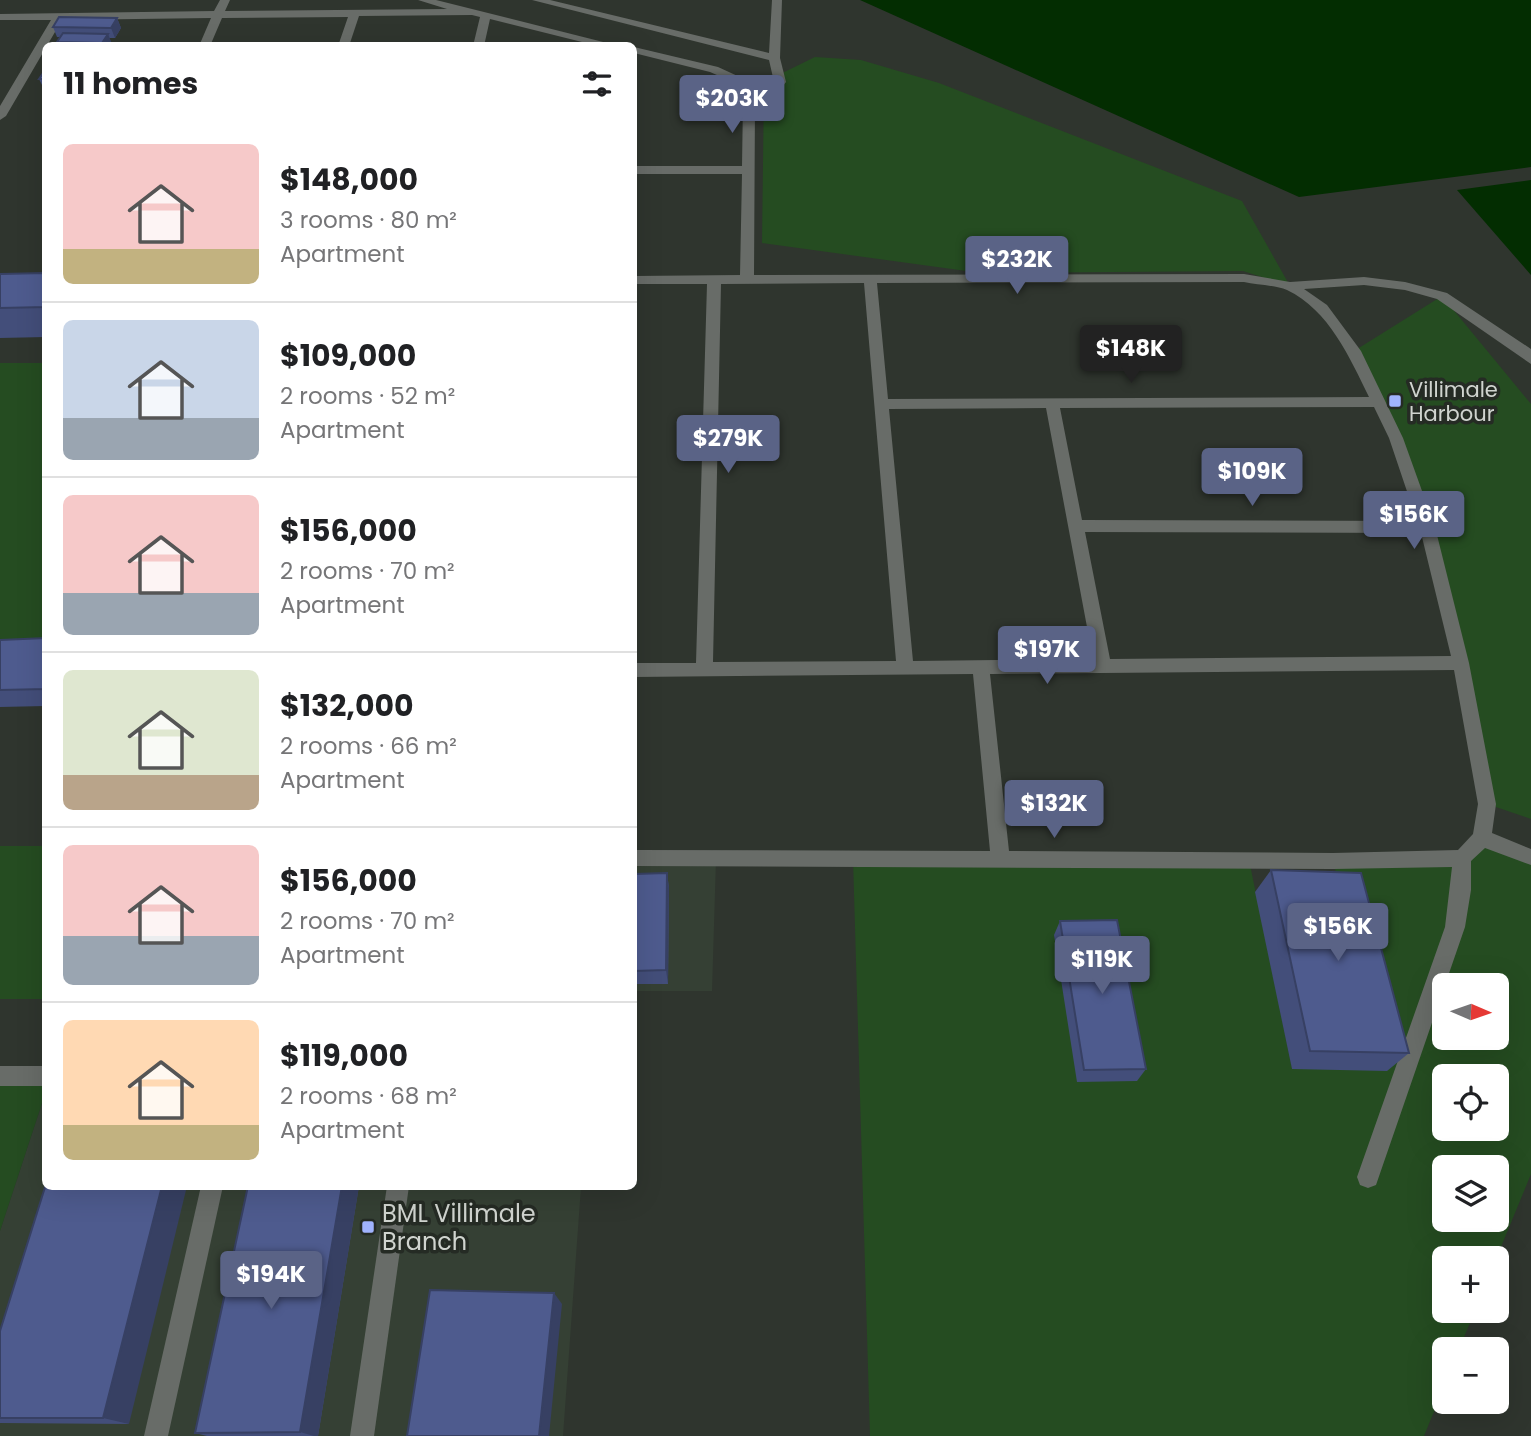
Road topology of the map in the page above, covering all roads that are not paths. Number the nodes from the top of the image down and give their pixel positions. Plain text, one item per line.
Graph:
1 (225, 0) edge
2 (423, 0) edge
3 (537, 0) edge
4 (777, 0) edge
5 (471, 12) junction
6 (354, 14) junction
7 (218, 15) junction
8 (486, 15) junction
9 (58, 17) junction
10 (0, 18) edge
11 (43, 42) edge
12 (206, 42) edge
13 (344, 42) edge
14 (479, 42) edge
15 (597, 42) edge
16 (42, 44) edge
17 (637, 51) edge
18 (774, 58) junction
19 (749, 100) junction
20 (0, 116) edge
21 (637, 170) edge
22 (748, 170) junction
23 (715, 279) junction
24 (747, 279) junction
25 (870, 279) junction
26 (637, 280) edge
27 (1290, 286) junction
28 (1531, 359) edge
29 (1379, 402) junction
30 (1052, 403) junction
31 (883, 404) junction
32 (1077, 526) junction
33 (1427, 527) junction
34 (1461, 663) junction
35 (981, 667) junction
36 (1103, 667) junction
37 (905, 668) junction
38 (704, 669) junction
39 (637, 670) edge
40 (1482, 838) junction
41 (1531, 857) edge
42 (637, 858) edge
43 (1462, 858) junction
44 (1000, 859) junction
45 (0, 1076) edge
46 (42, 1076) edge
47 (1368, 1177) dead end
48 (211, 1190) edge
49 (397, 1190) edge
50 (156, 1436) edge
51 (362, 1436) edge

1 - 7 street
2 - 5 street
3 - 18 street
4 - 18 street
5 - 6 street
5 - 8 street
6 - 7 street
6 - 13 street
7 - 9 street
7 - 12 street
8 - 14 street
8 - 15 street
9 - 10 street
9 - 11 street
16 - 20 street
17 - 19 street
18 - 19 street
19 - 22 street
21 - 22 street
22 - 24 street
23 - 24 street
23 - 26 street
23 - 38 street
24 - 25 street
25 - 27 street
25 - 31 street
27 - 28 street
27 - 29 street
29 - 30 street
29 - 33 street
30 - 31 street
30 - 32 street
31 - 37 street
32 - 33 street
32 - 36 street
33 - 34 street
34 - 36 street
34 - 40 street
35 - 36 street
35 - 37 street
35 - 44 street
37 - 38 street
38 - 39 street
40 - 41 street
40 - 43 street
42 - 44 street
43 - 44 street
43 - 47 street
45 - 46 street
48 - 50 street
49 - 51 street

